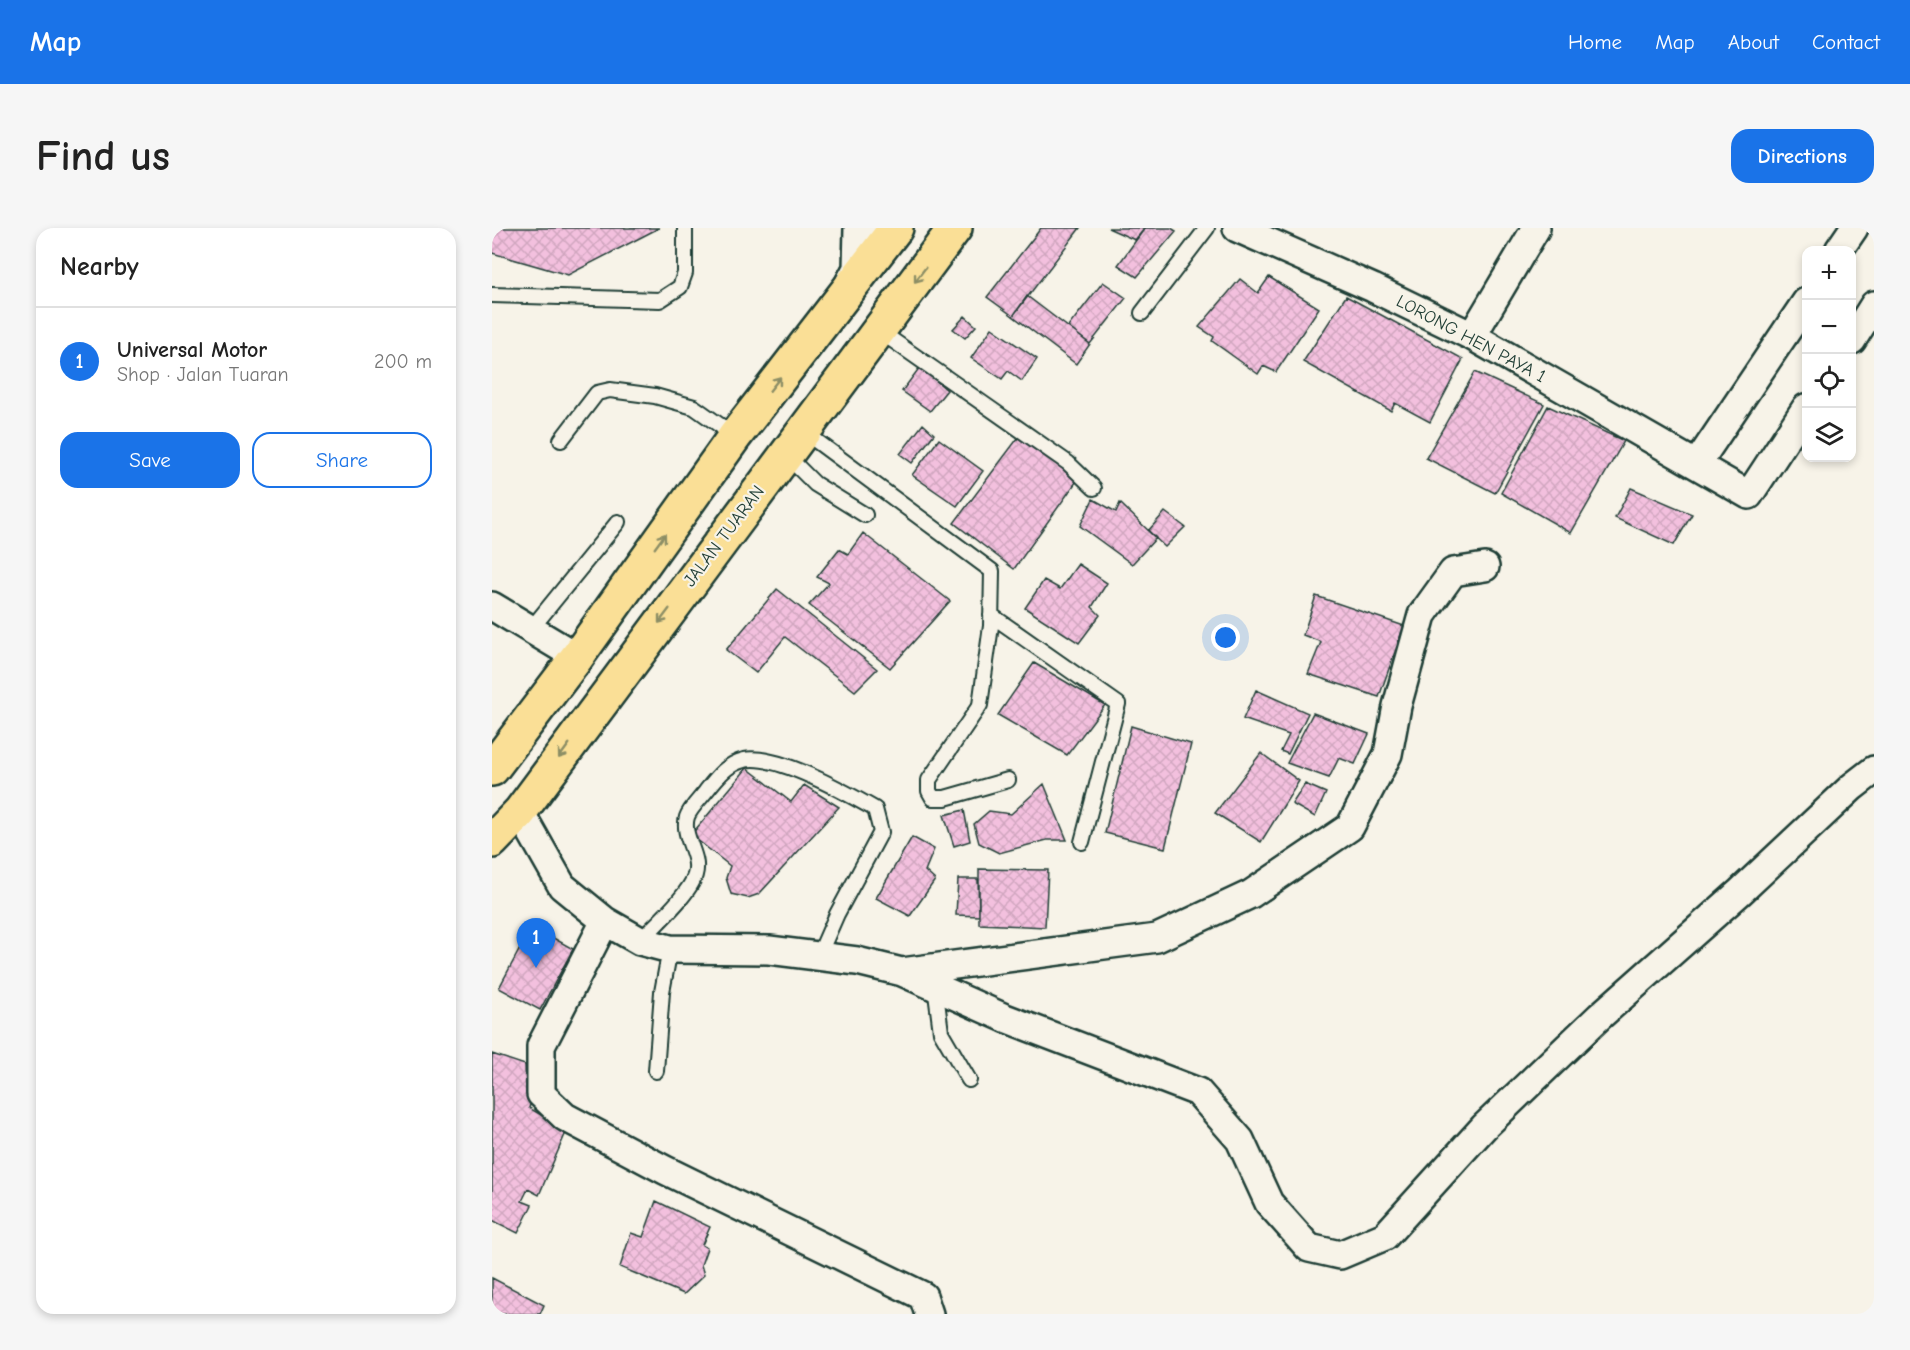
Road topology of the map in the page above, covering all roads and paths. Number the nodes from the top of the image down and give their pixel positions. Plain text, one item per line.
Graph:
1 (685, 228) edge
2 (861, 228) edge
3 (896, 228) edge
4 (955, 228) edge
5 (1207, 228) edge
6 (1237, 228) edge
7 (1536, 228) edge
8 (1854, 228) edge
9 (1842, 246) edge
10 (852, 284) junction
11 (492, 295) edge
12 (1874, 305) edge
13 (1802, 308) edge
14 (1142, 313) dead end
15 (878, 330) junction
16 (1856, 332) edge
17 (1472, 336) junction
18 (1802, 414) edge
19 (735, 436) junction
20 (561, 440) dead end
21 (794, 442) junction
22 (1697, 464) junction
23 (1094, 488) dead end
24 (865, 515) dead end
25 (618, 522) dead end
26 (1485, 567) dead end
27 (492, 606) edge
28 (991, 615) junction
29 (531, 629) junction
30 (577, 657) junction
31 (492, 769) edge
32 (1874, 770) edge
33 (1008, 780) dead end
34 (520, 812) junction
35 (492, 842) edge
36 (1082, 842) dead end
37 (605, 921) junction
38 (640, 941) junction
39 (670, 949) junction
40 (819, 955) junction
41 (902, 972) junction
42 (934, 986) junction
43 (656, 1071) dead end
44 (969, 1080) dead end
45 (929, 1314) edge

1 - 11 lane
2 - 10 street
3 - 10 main road
4 -> 15 main road, JALAN TUARAN
5 - 14 lane
6 - 17 street, LORONG HEN PAYA 1
7 - 17 street
8 - 9 street
19 -> 10 main road
12 - 16 street
13 - 22 street
15 - 21 main road, JALAN TUARAN
15 - 23 lane
17 - 22 street, LORONG HEN PAYA 1
18 - 22 street, LORONG HEN PAYA 1
19 - 20 lane
30 -> 19 main road
21 - 24 lane
21 - 28 lane
21 -> 34 main road, JALAN TUARAN
25 - 29 lane
26 - 41 street
27 - 29 street
28 - 33 lane
28 - 36 lane
29 - 30 street
30 - 31 main road
32 - 42 street
34 - 35 main road, JALAN TUARAN
34 - 37 street
37 - 38 street
37 - 45 street
38 - 39 street
38 - 40 lane
39 - 40 street
39 - 43 lane
40 - 41 street
41 - 42 street
42 - 44 lane

